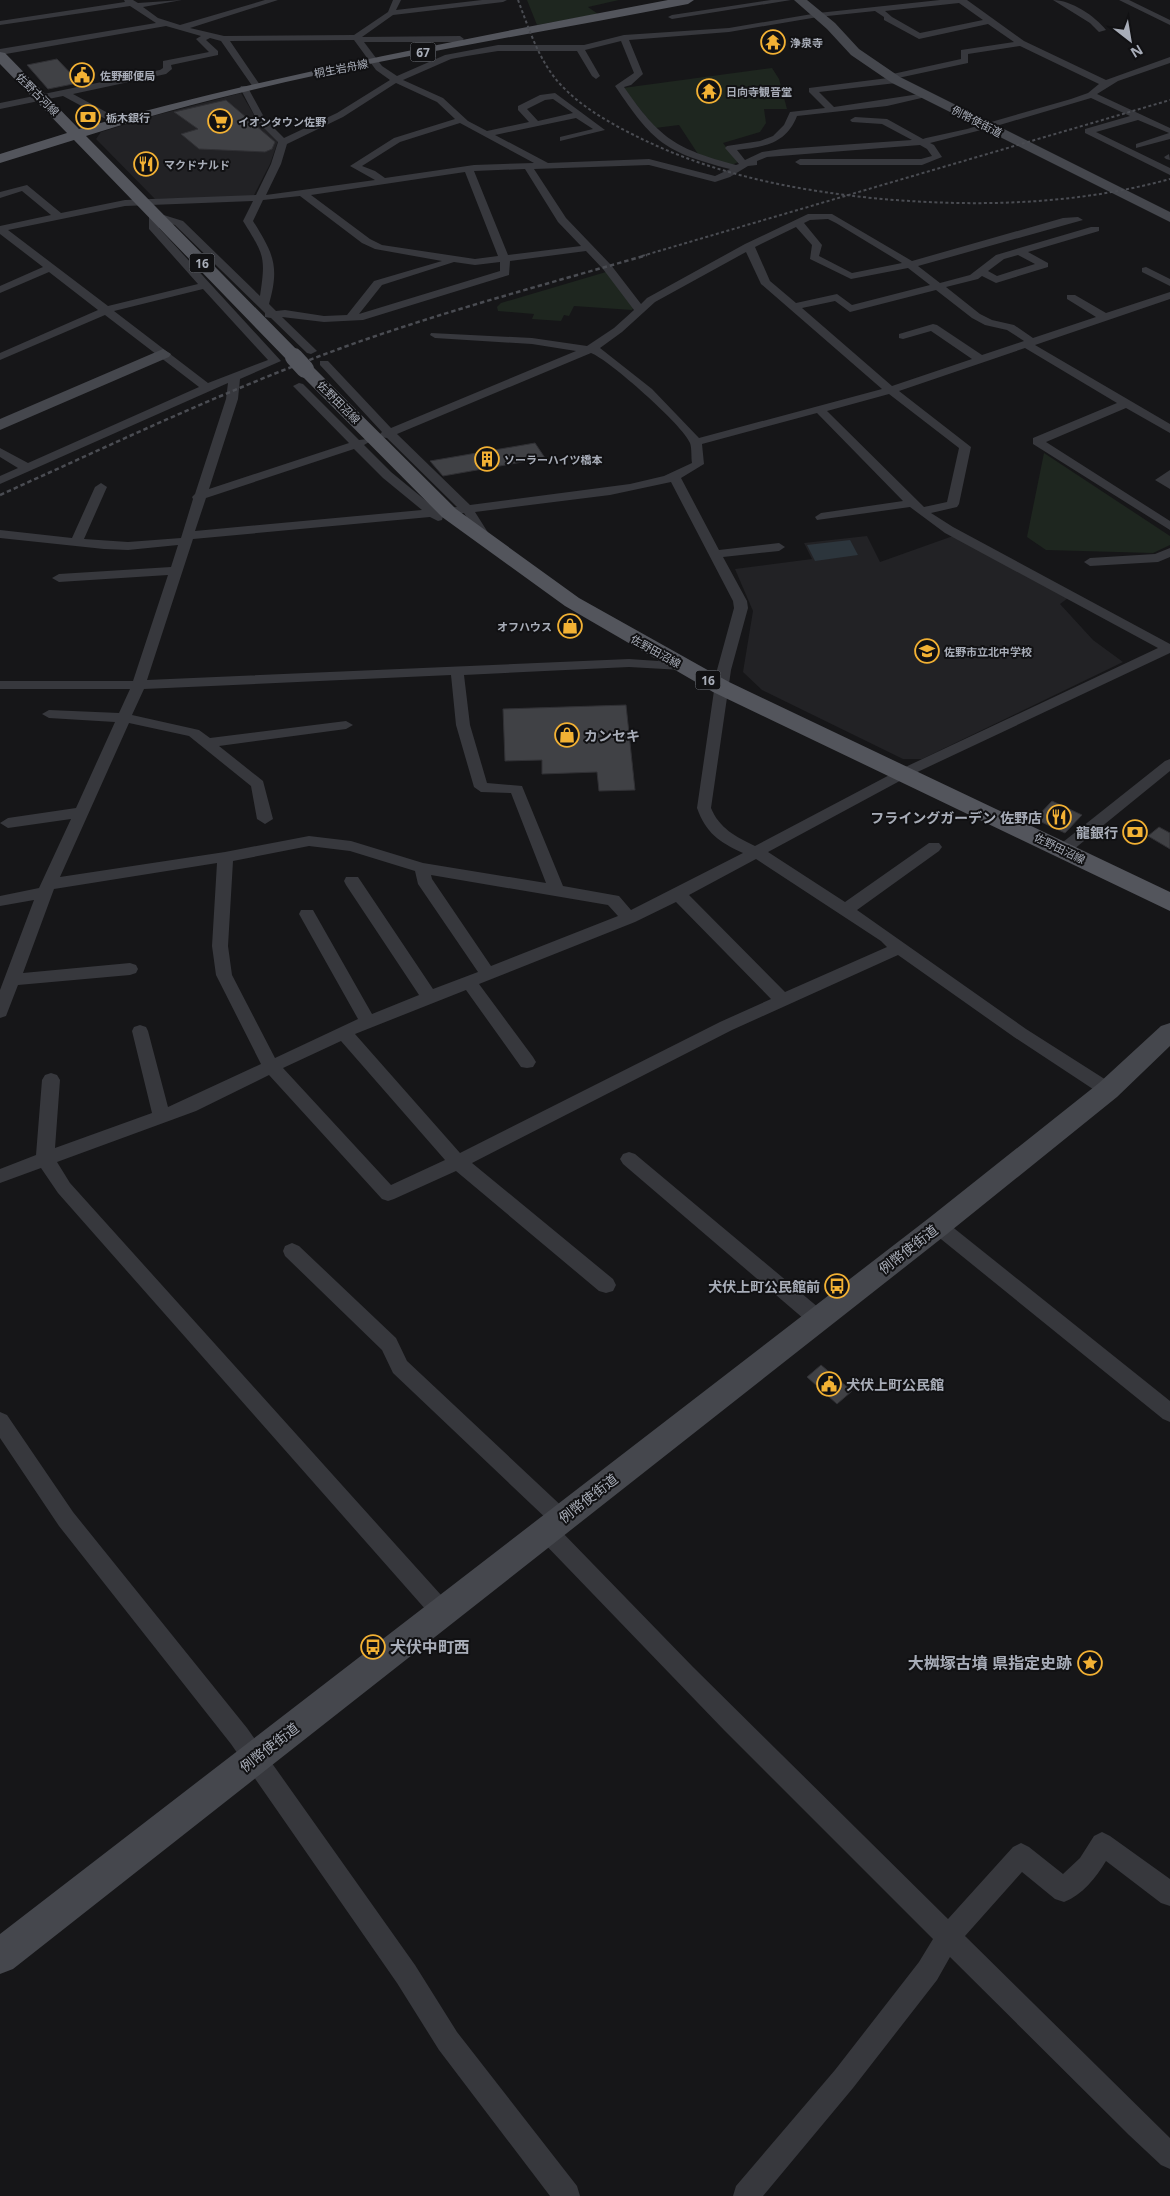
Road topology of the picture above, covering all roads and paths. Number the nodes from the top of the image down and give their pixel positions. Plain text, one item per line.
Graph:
1 (178, 0) edge
2 (274, 0) edge
3 (397, 0) edge
4 (503, 0) edge
5 (688, 0) edge
6 (788, 0) edge
7 (800, 0) edge
8 (961, 0) edge
9 (1057, 0) edge
10 (1122, 0) edge
11 (132, 3) edge
12 (877, 9) junction
13 (391, 13) junction
14 (818, 15) junction
15 (672, 17) dead end
16 (887, 18) junction
17 (878, 19) dead end
18 (990, 21) junction
19 (1169, 22) edge
20 (0, 23) edge
21 (166, 24) junction
22 (180, 27) junction
23 (1102, 30) dead end
24 (209, 35) junction
25 (961, 35) junction
26 (624, 38) junction
27 (224, 39) junction
28 (357, 39) junction
29 (460, 39) dead end
30 (1020, 43) junction
31 (580, 48) junction
32 (978, 49) junction
33 (0, 54) edge
34 (1170, 60) edge
35 (373, 62) junction
36 (596, 76) dead end
37 (893, 78) junction
38 (396, 80) junction
39 (1106, 84) junction
40 (250, 87) junction
41 (65, 93) junction
42 (1091, 95) junction
43 (926, 96) junction
44 (42, 98) junction
45 (0, 106) edge
46 (831, 108) junction
47 (578, 115) junction
48 (1138, 116) junction
49 (461, 120) junction
50 (855, 120) dead end
51 (116, 121) junction
52 (536, 124) junction
53 (985, 125) junction
54 (1170, 131) edge
55 (77, 133) junction
56 (487, 134) junction
57 (1170, 136) edge
58 (563, 139) dead end
59 (283, 142) junction
60 (923, 142) junction
61 (1139, 146) dead end
62 (0, 159) edge
63 (740, 165) junction
64 (528, 166) junction
65 (545, 166) junction
66 (468, 169) junction
67 (1170, 172) edge
68 (382, 181) junction
69 (302, 193) junction
70 (0, 196) edge
71 (258, 198) junction
72 (141, 201) junction
73 (154, 215) junction
74 (59, 217) junction
75 (1170, 218) edge
76 (1078, 220) dead end
77 (798, 222) junction
78 (1095, 228) dead end
79 (0, 229) edge
80 (749, 246) junction
81 (590, 248) junction
82 (1020, 251) junction
83 (457, 260) junction
84 (505, 260) junction
85 (910, 265) junction
86 (51, 267) junction
87 (422, 270) junction
88 (1146, 270) dead end
89 (981, 271) junction
90 (1170, 283) edge
91 (206, 285) junction
92 (935, 286) junction
93 (0, 290) edge
94 (448, 291) junction
95 (1170, 295) edge
96 (1071, 297) dead end
97 (264, 303) junction
98 (794, 307) junction
99 (106, 310) junction
100 (640, 310) junction
101 (269, 314) junction
102 (350, 318) junction
103 (1106, 318) junction
104 (435, 335) dead end
105 (903, 336) dead end
106 (1030, 343) junction
107 (591, 349) junction
108 (162, 354) junction
109 (0, 356) edge
110 (981, 360) junction
111 (306, 365) junction
112 (235, 377) junction
113 (207, 388) junction
114 (891, 390) junction
115 (1127, 403) junction
116 (819, 409) junction
117 (0, 425) edge
118 (1170, 429) edge
119 (387, 434) junction
120 (696, 442) junction
121 (360, 443) junction
122 (0, 452) edge
123 (27, 468) junction
124 (1170, 474) edge
125 (675, 476) junction
126 (0, 480) edge
127 (1170, 485) edge
128 (101, 487) dead end
129 (198, 497) junction
130 (917, 507) junction
131 (450, 512) junction
132 (821, 517) dead end
133 (1170, 526) edge
134 (0, 534) edge
135 (186, 538) junction
136 (76, 543) junction
137 (779, 546) dead end
138 (1170, 552) edge
139 (715, 554) junction
140 (1090, 562) dead end
141 (176, 571) junction
142 (58, 578) dead end
143 (1170, 648) edge
144 (682, 666) junction
145 (457, 671) junction
146 (0, 685) edge
147 (140, 685) junction
148 (721, 687) junction
149 (49, 714) dead end
150 (125, 718) junction
151 (346, 725) dead end
152 (207, 743) junction
153 (1170, 764) edge
154 (904, 773) junction
155 (82, 812) junction
156 (265, 819) dead end
157 (8, 822) dead end
158 (934, 847) dead end
159 (1063, 850) junction
160 (753, 852) junction
161 (225, 857) junction
162 (422, 868) junction
163 (352, 881) dead end
164 (47, 888) junction
165 (557, 892) junction
166 (678, 894) junction
167 (0, 901) edge
168 (1170, 902) edge
169 (845, 910) junction
170 (308, 914) dead end
171 (630, 918) junction
172 (899, 948) junction
173 (130, 969) dead end
174 (488, 974) junction
175 (12, 980) junction
176 (469, 982) junction
177 (430, 998) junction
178 (783, 1000) junction
179 (0, 1012) edge
180 (368, 1022) junction
181 (140, 1031) dead end
182 (343, 1032) junction
183 (1170, 1032) edge
184 (527, 1062) dead end
185 (271, 1066) junction
186 (51, 1080) dead end
187 (1108, 1090) junction
188 (162, 1116) junction
189 (45, 1159) junction
190 (629, 1159) dead end
191 (458, 1162) junction
192 (0, 1176) edge
193 (938, 1226) junction
194 (292, 1251) dead end
195 (606, 1285) dead end
196 (818, 1319) junction
197 (1170, 1413) edge
198 (0, 1420) edge
199 (554, 1525) junction
200 (442, 1612) junction
201 (254, 1759) junction
202 (1170, 1894) edge
203 (948, 1937) junction
204 (0, 1956) edge
205 (1170, 2156) edge
206 (567, 2196) edge
207 (746, 2196) edge

1 - 11 street
2 - 22 street
3 - 13 street
4 - 13 street
5 - 35 main road, 桐生岩舟線 / 67
6 - 15 street
7 - 14 street, 例幣使街道
8 - 12 street
8 - 18 street
9 - 23 street
10 - 19 street
11 - 20 street
11 - 21 street
12 - 14 street
12 - 16 street
13 - 28 street
14 - 26 street
14 - 37 street, 例幣使街道
16 - 17 street
16 - 25 street
18 - 25 street
18 - 30 street
21 - 22 street
21 - 33 street
22 - 24 street
24 - 27 street
24 - 41 street
25 - 32 street
26 - 31 street
26 - 63 street
27 - 28 street
27 - 40 street
28 - 29 street
28 - 35 street
30 - 32 street
30 - 39 street
31 - 36 street
31 - 38 street
32 - 37 street
33 - 44 main road, 佐野古河線
34 - 39 street
35 - 38 street
35 - 40 main road, 桐生岩舟線 / 67
37 - 43 street, 例幣使街道
37 - 46 street
38 - 49 street
38 - 59 street
39 - 42 street
40 - 51 main road, 桐生岩舟線 / 67
40 - 59 street
41 - 44 street
41 - 51 street
42 - 48 street
42 - 53 street
43 - 46 street
43 - 53 street, 例幣使街道
44 - 45 street
44 - 55 main road, 佐野古河線
46 - 63 street
47 - 52 street
47 - 52 street
47 - 58 street
48 - 54 street
48 - 67 street
49 - 56 street
49 - 68 street
50 - 60 street
51 - 55 main road, 桐生岩舟線 / 67
52 - 56 street
53 - 60 street
53 - 75 street, 例幣使街道
55 - 62 main road, 桐生岩舟線 / 67
55 - 72 main road, 佐野田沼線 / 16
56 - 65 street
57 - 61 street
59 - 71 street
60 - 63 street
60 - 63 street
63 - 65 street
64 - 65 street
64 - 66 street
64 - 81 street
66 - 68 street
66 - 84 street
68 - 69 street
69 - 71 street
69 - 83 street
70 - 74 street
71 - 72 street
71 - 97 street
72 - 73 main road, 佐野田沼線 / 16
72 - 74 street
73 - 91 street
73 - 97 street
73 - 111 main road, 佐野田沼線 / 16
74 - 79 street
76 - 85 street
77 - 80 street
77 - 85 street
77 - 85 street
78 - 82 street
79 - 86 street
80 - 98 street
80 - 100 street
81 - 84 street
81 - 100 street
82 - 89 street
82 - 89 street
83 - 84 street
83 - 87 street
84 - 94 street
85 - 92 street
86 - 93 street
86 - 99 street
87 - 94 street
87 - 102 street
88 - 90 street
89 - 92 street
91 - 99 street
91 - 112 street
92 - 98 street
92 - 106 street
94 - 102 street
95 - 103 street
96 - 103 street
97 - 101 street
98 - 114 street
99 - 108 street
99 - 109 street
100 - 107 street
101 - 102 street
101 - 111 street
103 - 106 street
104 - 107 street
105 - 110 street
106 - 110 street
106 - 115 street
107 - 119 street
107 - 120 street
108 - 113 street
108 - 117 street
110 - 114 street
111 - 119 street
111 - 121 street
111 - 131 main road, 佐野田沼線 / 16
112 - 113 street
112 - 129 street
113 - 123 street
114 - 116 street
114 - 130 street
115 - 118 street
115 - 133 street
116 - 120 street
116 - 130 street
119 - 131 street
120 - 125 street
121 - 129 street
121 - 131 street
122 - 123 street
123 - 126 street
124 - 127 street
125 - 131 street
125 - 139 street
128 - 136 street
129 - 135 street
130 - 132 street
130 - 143 street
131 - 135 street
131 - 144 main road, 佐野田沼線 / 16
134 - 136 street
135 - 136 street
135 - 141 street
137 - 139 street
138 - 140 street
139 - 148 street
141 - 142 street
141 - 147 street
143 - 154 street
144 - 145 street
144 - 148 main road, 佐野田沼線 / 16
145 - 147 street
145 - 165 street
146 - 147 street
147 - 150 street
148 - 154 main road, 佐野田沼線 / 16
148 - 160 street
149 - 150 street
150 - 152 street
150 - 155 street
151 - 152 street
152 - 156 street
153 - 159 street
154 - 159 main road, 佐野田沼線 / 16
154 - 160 street
155 - 157 street
155 - 164 street
158 - 169 street
159 - 168 main road, 佐野田沼線 / 16
160 - 166 street
160 - 169 street
161 - 162 street
161 - 164 street
161 - 185 street
162 - 165 street
162 - 174 street
163 - 177 street
164 - 167 street
164 - 175 street
165 - 171 street
166 - 171 street
166 - 178 street
169 - 172 street
170 - 180 street
171 - 174 street
172 - 178 street
172 - 187 street
173 - 175 street
174 - 176 street
175 - 179 street
176 - 177 street
176 - 184 street
177 - 180 street
178 - 191 street
180 - 182 street
181 - 188 street
182 - 185 street
182 - 191 street
183 - 187 street, 例幣使街道
185 - 188 street
185 - 191 street
186 - 189 street
187 - 193 street, 例幣使街道
188 - 189 street
189 - 192 street
189 - 200 street
190 - 196 street
191 - 195 street
193 - 196 street, 例幣使街道
193 - 197 street
194 - 199 street
196 - 199 street, 例幣使街道
198 - 201 street
199 - 200 street, 例幣使街道
199 - 203 street
200 - 201 street, 例幣使街道
201 - 204 street, 例幣使街道
201 - 206 street
202 - 203 street
203 - 205 street
203 - 207 street

